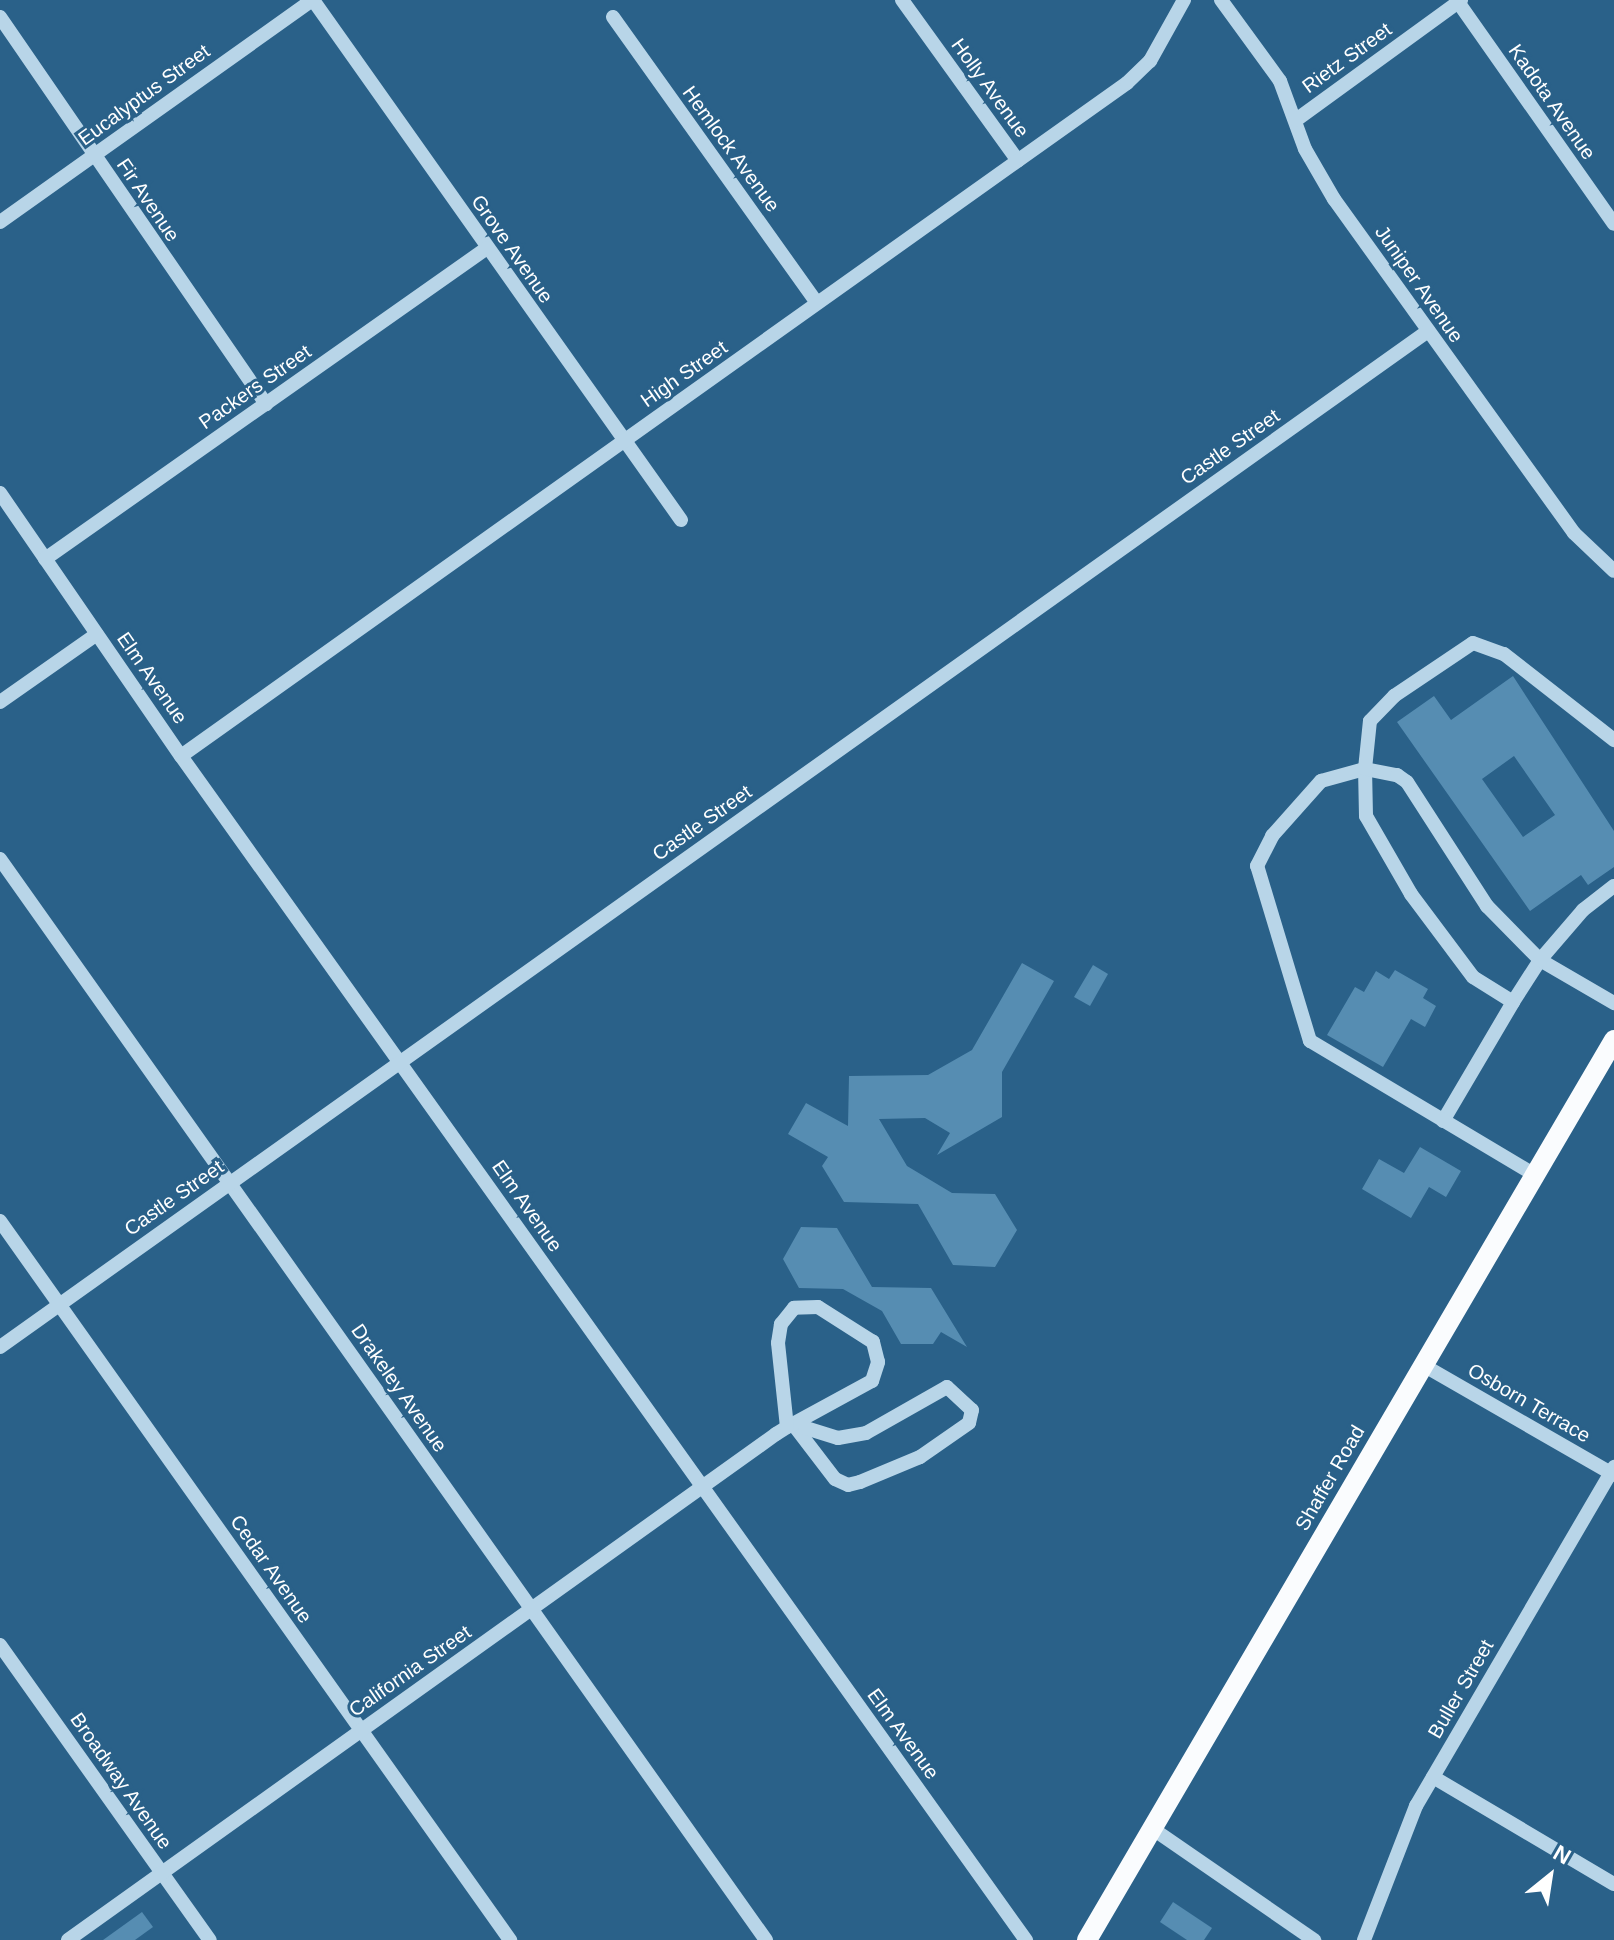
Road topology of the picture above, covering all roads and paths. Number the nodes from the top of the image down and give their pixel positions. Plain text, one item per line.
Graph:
1 (312, 0) edge
2 (902, 0) edge
3 (1184, 0) edge
4 (1221, 0) edge
5 (1460, 1) edge
6 (0, 17) edge
7 (613, 17) dead end
8 (1296, 120) junction
9 (94, 155) junction
10 (1018, 161) junction
11 (0, 222) edge
12 (1614, 224) edge
13 (487, 248) junction
14 (817, 303) junction
15 (1428, 331) junction
16 (266, 404) junction
17 (624, 441) junction
18 (0, 493) edge
19 (681, 520) dead end
20 (45, 559) junction
21 (1614, 571) edge
22 (97, 634) junction
23 (0, 702) edge
24 (1614, 740) edge
25 (181, 756) junction
26 (1365, 769) junction
27 (0, 859) edge
28 (1614, 886) edge
29 (1540, 960) junction
30 (1513, 1002) junction
31 (1614, 1003) edge
32 (1614, 1040) edge
33 (400, 1062) junction
34 (1443, 1121) junction
35 (1535, 1175) junction
36 (228, 1183) junction
37 (0, 1221) edge
38 (59, 1304) junction
39 (0, 1347) edge
40 (1423, 1365) junction
41 (785, 1429) junction
42 (1613, 1472) edge
43 (702, 1487) junction
44 (531, 1609) junction
45 (0, 1645) edge
46 (361, 1730) junction
47 (1433, 1777) junction
48 (1153, 1829) junction
49 (161, 1872) junction
50 (1611, 1877) edge
51 (68, 1940) edge
52 (210, 1940) edge
53 (510, 1940) edge
54 (766, 1940) edge
55 (1026, 1940) edge
56 (1087, 1940) edge
57 (1314, 1940) edge
58 (1364, 1940) edge

1 - 9 street, Eucalyptus Street
1 - 13 street, Grove Avenue
2 - 10 street, Holly Avenue
3 - 10 street, High Street
4 - 8 street, Juniper Avenue
5 - 8 street, Rietz Street
5 - 12 street, Kadota Avenue
6 - 9 street, Fir Avenue
7 - 14 street, Hemlock Avenue
8 - 15 street, Juniper Avenue
9 - 11 street, Eucalyptus Street
9 - 16 street, Fir Avenue
10 - 14 street, High Street
13 - 16 street, Packers Street
13 - 17 street, Grove Avenue
14 - 17 street, High Street
15 - 21 street, Juniper Avenue
15 - 33 street, Castle Street
16 - 20 street, Packers Street
17 - 19 street, Grove Avenue
17 - 25 street, High Street
18 - 20 street, Elm Avenue
20 - 22 street, Elm Avenue
22 - 23 street
22 - 25 street, Elm Avenue
24 - 26 street
25 - 33 street, Elm Avenue
26 - 29 street
26 - 30 street
26 - 34 street
27 - 36 street, Drakeley Avenue
28 - 29 street
29 - 30 street
29 - 31 street
30 - 34 street
32 - 35 main road, Shaffer Road
33 - 36 street, Castle Street
33 - 43 street, Elm Avenue
34 - 35 street
35 - 40 main road, Shaffer Road
36 - 38 street, Castle Street
36 - 44 street, Drakeley Avenue
37 - 38 street, Cedar Avenue
38 - 39 street, Castle Street
38 - 46 street, Cedar Avenue
40 - 42 street, Osborn Terrace
40 - 48 main road, Shaffer Road
41 - 41 street, California Street
41 - 41 street
41 - 43 street, California Street
42 - 47 street, Buller Street
43 - 44 street, California Street
43 - 55 street, Elm Avenue
44 - 46 street, California Street
44 - 54 street, Drakeley Avenue
45 - 49 street, Broadway Avenue
46 - 49 street, California Street
46 - 53 street, Cedar Avenue
47 - 50 street
47 - 58 street, Buller Street
48 - 56 main road, Shaffer Road
48 - 57 street
49 - 51 street, California Street
49 - 52 street, Broadway Avenue

